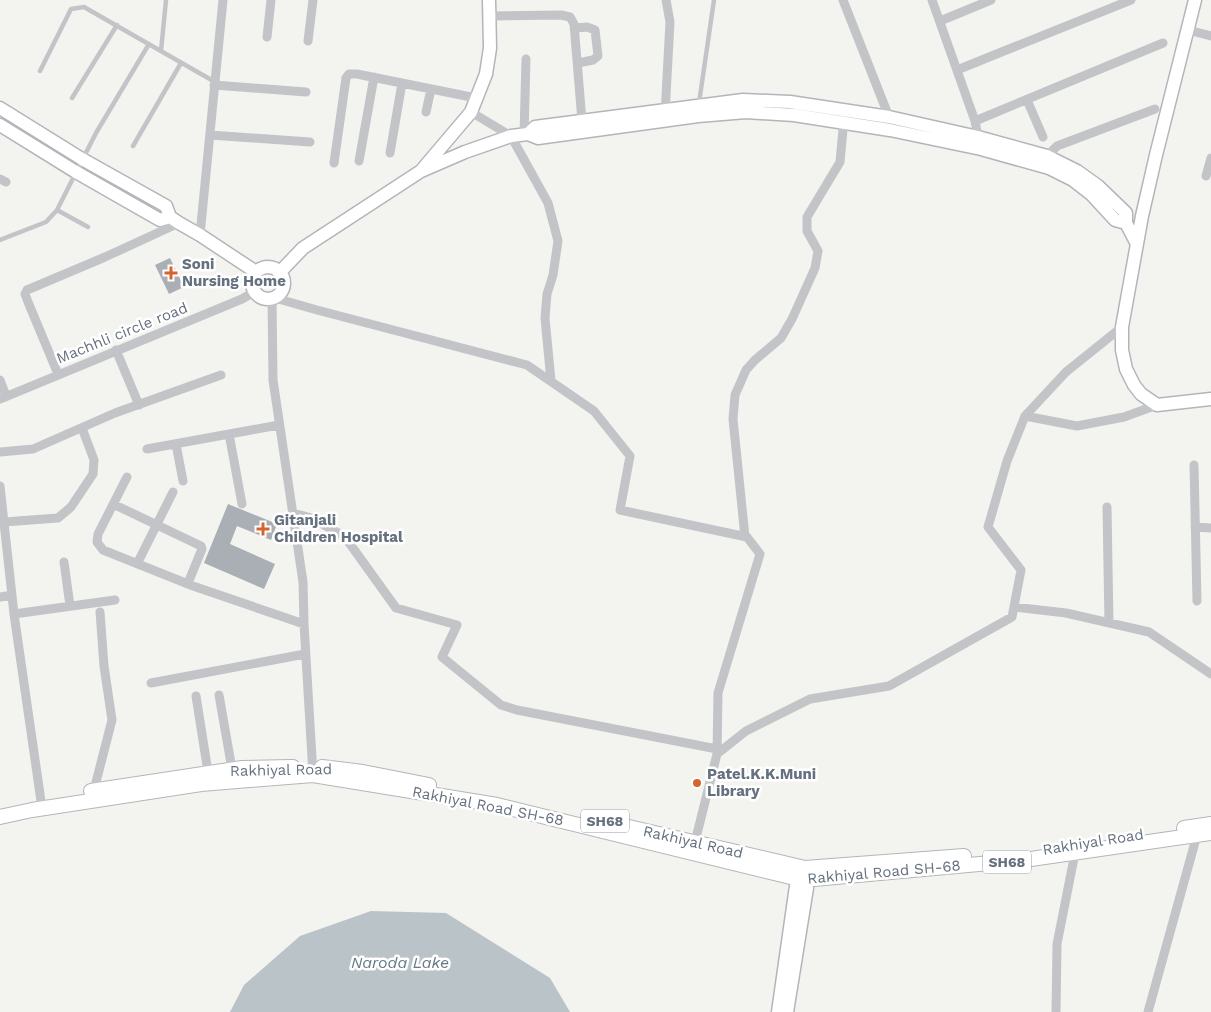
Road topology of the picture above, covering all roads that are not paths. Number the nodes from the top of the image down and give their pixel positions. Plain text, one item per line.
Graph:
1 (166, 0) edge
2 (222, 0) edge
3 (271, 0) edge
4 (313, 0) edge
5 (489, 0) edge
6 (666, 0) edge
7 (714, 0) edge
8 (843, 0) edge
9 (932, 0) edge
10 (991, 0) edge
11 (1131, 0) edge
12 (1195, 0) edge
13 (490, 16) junction
14 (940, 21) junction
15 (116, 26) junction
16 (575, 28) junction
17 (1188, 30) junction
18 (1211, 36) edge
19 (267, 37) dead end
20 (308, 41) dead end
21 (148, 44) junction
22 (1163, 44) dead end
23 (161, 52) junction
24 (526, 59) dead end
25 (181, 63) junction
26 (578, 63) junction
27 (957, 70) junction
28 (40, 71) dead end
29 (374, 77) junction
30 (214, 83) junction
31 (402, 83) junction
32 (431, 89) junction
33 (306, 92) dead end
34 (72, 98) dead end
35 (476, 98) junction
36 (1027, 100) junction
37 (699, 104) junction
38 (0, 108) edge
39 (1156, 108) dead end
40 (426, 112) dead end
41 (471, 112) junction
42 (665, 116) junction
43 (843, 117) junction
44 (889, 117) junction
45 (582, 121) junction
46 (975, 121) junction
47 (0, 124) edge
48 (526, 134) junction
49 (210, 135) junction
50 (511, 136) junction
51 (978, 137) junction
52 (1043, 137) dead end
53 (310, 142) dead end
54 (133, 146) dead end
55 (390, 153) dead end
56 (1047, 156) junction
57 (1211, 158) edge
58 (82, 159) junction
59 (359, 161) dead end
60 (334, 163) dead end
61 (421, 171) junction
62 (76, 172) junction
63 (1206, 176) dead end
64 (58, 210) junction
65 (175, 220) junction
66 (1126, 223) junction
67 (88, 227) dead end
68 (200, 235) junction
69 (0, 240) edge
70 (1137, 244) junction
71 (256, 272) junction
72 (280, 272) junction
73 (254, 292) junction
74 (274, 298) junction
75 (1122, 327) junction
76 (116, 350) junction
77 (58, 374) junction
78 (221, 375) dead end
79 (0, 380) edge
80 (551, 381) junction
81 (3, 398) edge
82 (1211, 399) edge
83 (138, 405) junction
84 (1157, 405) junction
85 (1025, 416) junction
86 (279, 425) junction
87 (82, 428) junction
88 (229, 434) junction
89 (176, 444) junction
90 (147, 449) dead end
91 (0, 452) edge
92 (1194, 465) dead end
93 (127, 477) dead end
94 (182, 481) dead end
95 (0, 486) edge
96 (173, 492) dead end
97 (113, 504) junction
98 (242, 504) dead end
99 (1107, 507) dead end
100 (293, 513) junction
101 (4, 522) junction
102 (157, 526) junction
103 (1195, 527) junction
104 (1211, 528) edge
105 (745, 537) junction
106 (64, 562) dead end
107 (137, 564) junction
108 (188, 583) junction
109 (12, 596) junction
110 (0, 597) edge
111 (115, 600) dead end
112 (1196, 601) dead end
113 (70, 606) junction
114 (1014, 607) junction
115 (100, 612) dead end
116 (14, 614) junction
117 (1110, 623) junction
118 (304, 624) junction
119 (305, 654) junction
120 (1211, 674) edge
121 (151, 684) dead end
122 (219, 695) dead end
123 (196, 696) dead end
124 (717, 751) junction
125 (232, 769) junction
126 (312, 771) junction
127 (208, 772) junction
128 (94, 790) junction
129 (41, 804) junction
130 (0, 809) edge
131 (0, 816) edge
132 (1211, 824) edge
133 (1211, 833) edge
134 (1197, 836) junction
135 (694, 847) junction
136 (1074, 849) junction
137 (804, 874) junction
138 (778, 1012) edge
139 (788, 1012) edge
140 (1056, 1012) edge
141 (1148, 1012) edge

1 - 23 lane
2 - 30 street
3 - 19 street
4 - 20 street
5 - 13 street
6 - 42 street
7 - 37 lane
8 - 44 street
9 - 14 street
10 - 14 street
11 - 27 street
12 - 17 street
13 - 16 street
13 - 35 street
14 - 27 street
15 - 21 lane
15 - 28 lane
15 - 34 lane
16 - 26 street
16 - 26 street
17 - 18 street
17 - 70 street
21 - 23 lane
21 - 58 lane
22 - 36 street
23 - 25 lane
24 - 48 street
25 - 30 lane
25 - 54 lane
26 - 45 street
27 - 46 street
29 - 31 street
29 - 59 street
29 - 60 street
30 - 33 street
30 - 49 street
31 - 32 street
31 - 55 street
32 - 35 street
32 - 40 street
35 - 41 street
36 - 46 street
36 - 52 street
37 - 42 street
37 - 43 street
38 - 58 street
39 - 56 street
41 - 50 street
41 - 61 street
42 - 43 street
42 - 45 street
42 - 48 street
43 - 44 street
43 - 66 street
43 - 105 street
44 - 51 street
45 - 48 street
46 - 51 street
47 - 62 street
48 - 50 street
49 - 53 street
49 - 68 street
50 - 61 street
50 - 80 street
51 - 56 street
56 - 66 street
57 - 63 street
58 - 62 lane
58 - 65 street
61 - 72 street
62 - 64 lane
62 - 65 street
64 - 67 lane
64 - 69 lane
65 - 68 street
65 - 77 street
66 - 70 street
68 - 71 street
70 - 75 street
71 - 72 street
71 - 73 street
72 - 74 street
73 - 74 street
73 - 76 street, Machhli circle road
74 - 80 street
74 - 86 street
75 - 84 street
75 - 85 street
76 - 77 street, Machhli circle road
76 - 83 street
77 - 81 street, Machhli circle road
78 - 83 street
79 - 81 street
80 - 105 street
82 - 84 street
83 - 87 street
84 - 85 street
85 - 114 street
86 - 88 street
86 - 100 street
87 - 91 street
87 - 101 street
88 - 89 street
88 - 98 street
89 - 90 street
89 - 94 street
92 - 103 street
93 - 97 street
95 - 101 street
96 - 102 street
97 - 102 street
97 - 107 street
99 - 117 street
100 - 118 street
100 - 124 street
101 - 109 street
102 - 107 street
102 - 108 street
103 - 104 street
103 - 112 street
105 - 124 street
106 - 113 street
107 - 108 street
108 - 118 street
109 - 110 street
109 - 116 street
111 - 113 street
113 - 116 street
114 - 117 street
114 - 124 street
115 - 128 street
116 - 129 street
117 - 120 street
118 - 119 street
119 - 121 street
119 - 126 street
122 - 125 street
123 - 127 street
124 - 135 street
125 - 126 main road, Rakhiyal Road / SH68
125 - 127 main road, Rakhiyal Road / SH68
126 - 129 main road, SH68
126 - 135 main road, Rakhiyal Road / SH68
127 - 128 main road, Rakhiyal Road / SH68
128 - 129 main road, Rakhiyal Road / SH68
129 - 130 main road, Rakhiyal Road / SH68
129 - 131 main road, SH68
132 - 136 main road, Rakhiyal Road / SH68
133 - 134 main road, SH68
134 - 136 main road, SH68
134 - 141 street
135 - 137 main road, Rakhiyal Road / SH68
136 - 137 main road, Rakhiyal Road / SH68
136 - 140 street
137 - 138 street
137 - 139 street

